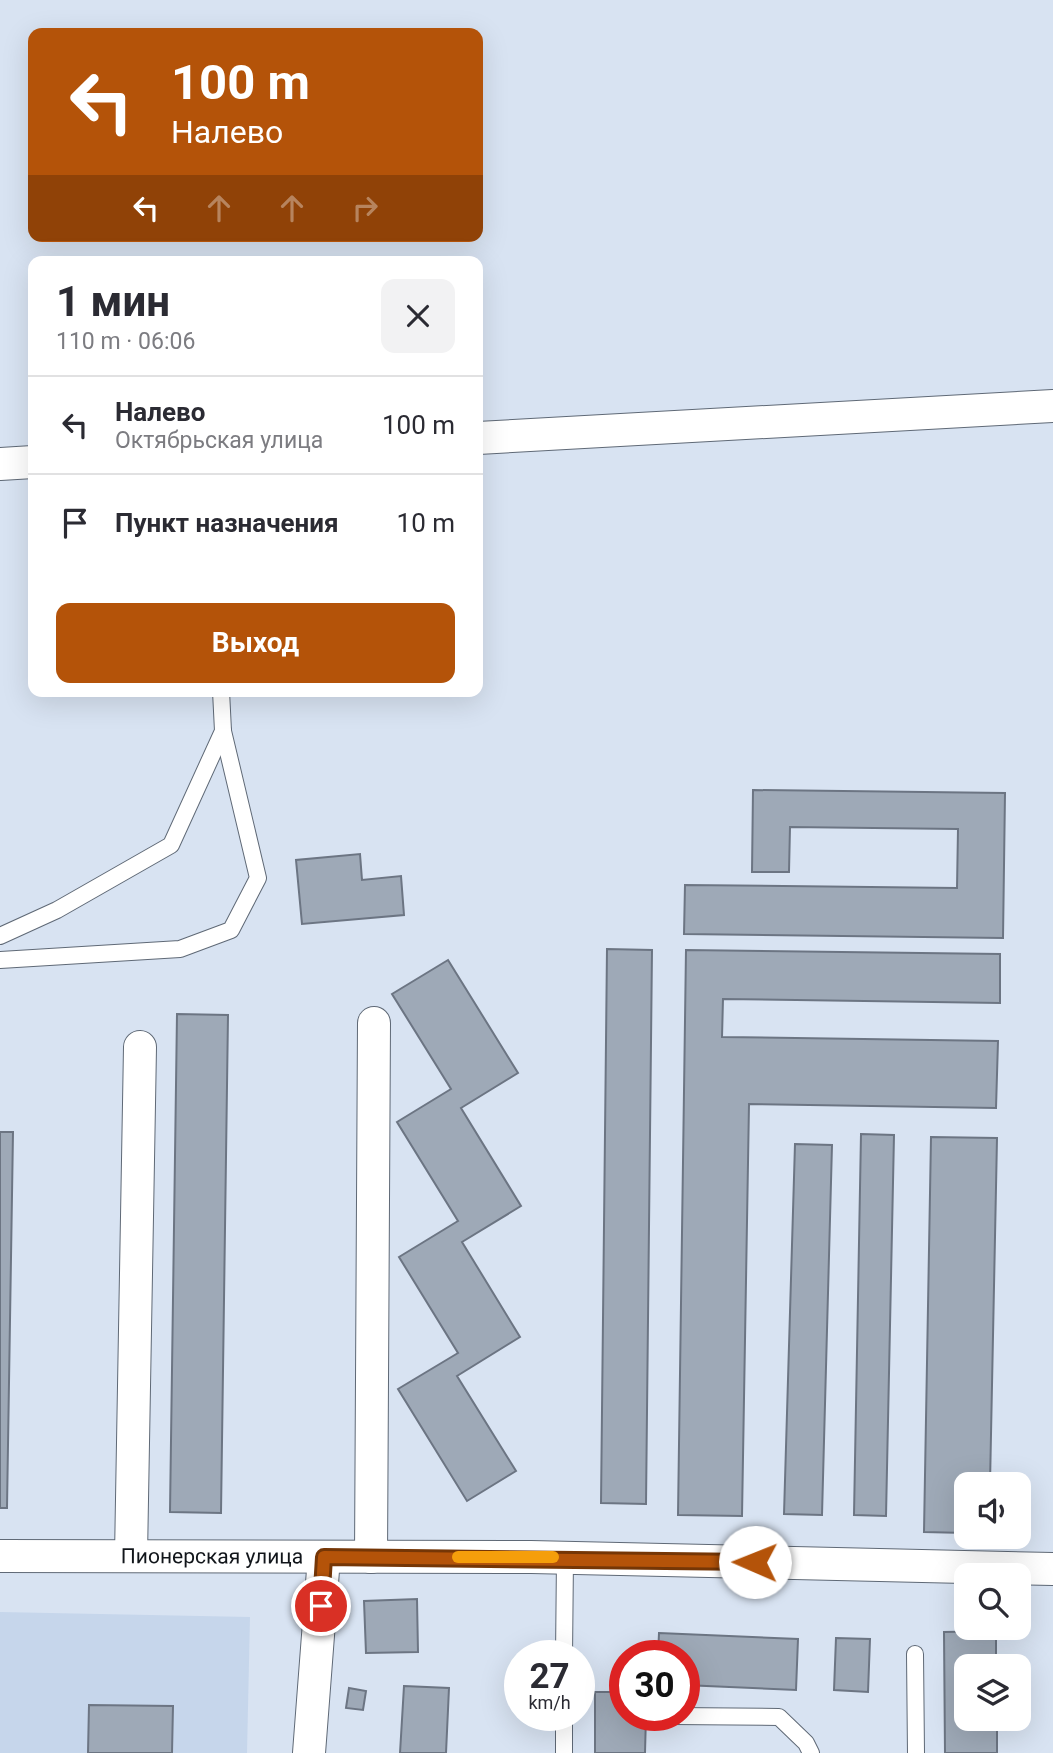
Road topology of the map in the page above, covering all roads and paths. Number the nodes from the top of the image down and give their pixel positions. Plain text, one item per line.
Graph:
1 (1053, 406) edge
2 (483, 438) edge
3 (28, 462) edge
4 (0, 464) edge
5 (221, 697) edge
6 (223, 731) junction
7 (0, 936) edge
8 (0, 960) edge
9 (374, 1023) dead end
10 (140, 1047) dead end
11 (0, 1556) edge
12 (131, 1556) junction
13 (324, 1557) junction
14 (371, 1557) junction
15 (565, 1558) junction
16 (1053, 1569) edge
17 (564, 1640) edge
18 (915, 1654) dead end
19 (700, 1716) edge
20 (564, 1731) edge
21 (309, 1753) edge
22 (564, 1753) edge
23 (811, 1753) edge
24 (916, 1753) edge

1 - 2 street
3 - 4 street
5 - 6 lane
6 - 7 lane
6 - 8 lane
9 - 14 street
10 - 12 street
11 - 12 street, Пионерская улица
12 - 13 street, Пионерская улица
13 - 14 street, Пионерская улица
13 - 21 street
14 - 15 street, Пионерская улица
15 - 16 street, Пионерская улица
15 - 17 lane
18 - 24 lane
19 - 23 lane
20 - 22 lane

